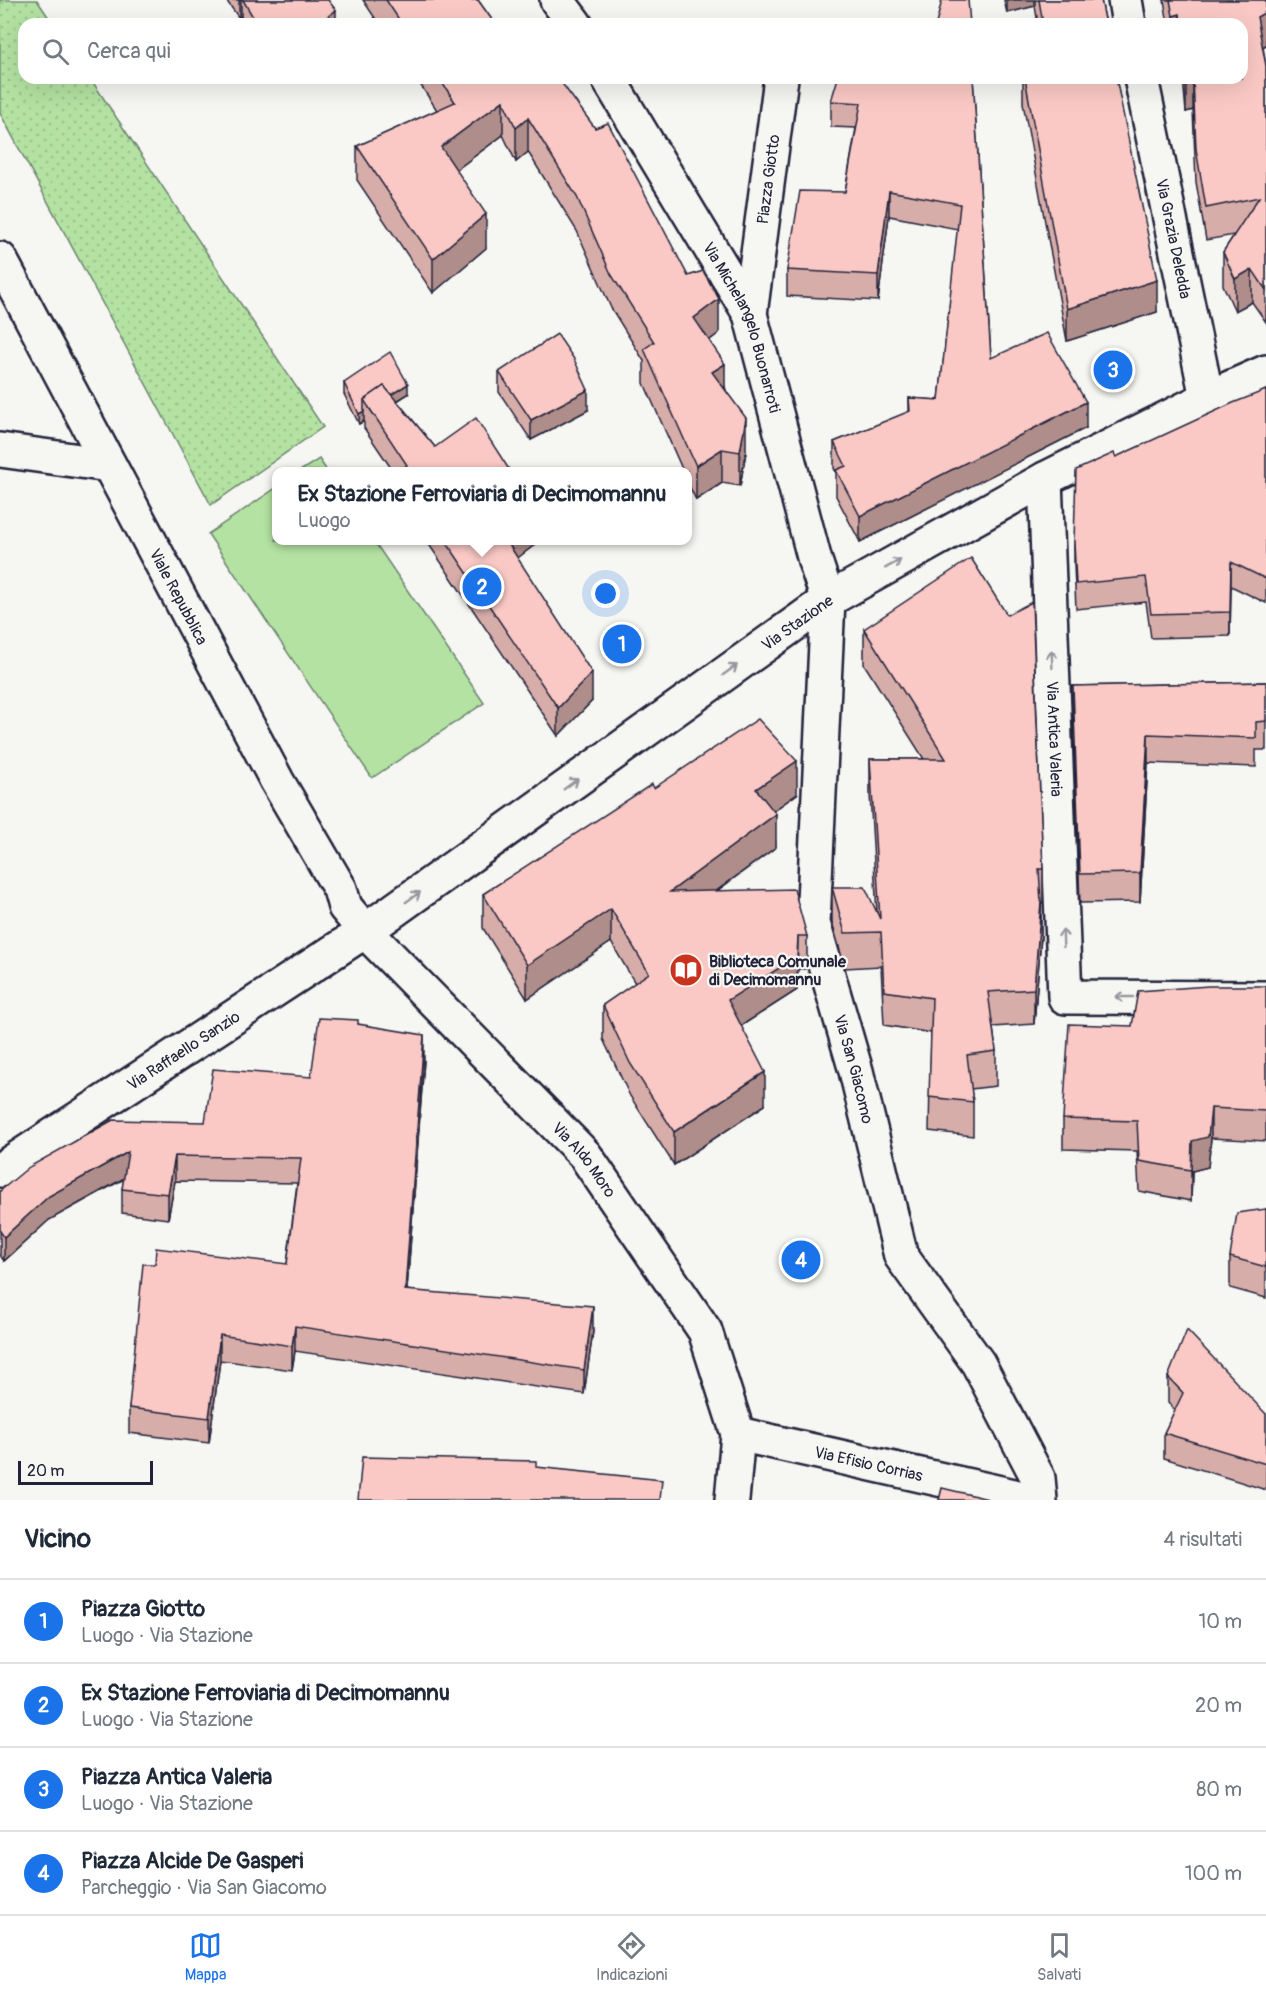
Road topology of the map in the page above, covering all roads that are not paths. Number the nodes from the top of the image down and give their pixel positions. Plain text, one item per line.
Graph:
1 (1125, 0) edge
2 (1129, 18) edge
3 (612, 84) edge
4 (780, 84) edge
5 (1142, 84) edge
6 (0, 259) edge
7 (750, 314) junction
8 (1266, 372) edge
9 (1207, 398) junction
10 (0, 450) edge
11 (109, 465) junction
12 (1045, 479) junction
13 (828, 600) junction
14 (365, 931) junction
15 (1266, 998) edge
16 (0, 1170) edge
17 (738, 1434) junction
18 (732, 1500) edge
19 (1032, 1500) edge
20 (1040, 1500) edge

1 - 2 street
3 - 7 street, Via Michelangelo Buonarroti
4 - 7 street, Piazza Giotto
5 - 9 street, Via Grazia Deledda
6 - 11 street, Viale Repubblica
7 - 13 street, Via Michelangelo Buonarroti
8 - 9 street, Via Stazione
9 - 12 street, Via Stazione
10 - 11 street
11 - 14 street, Viale Repubblica
13 -> 12 street, Via Stazione
15 -> 12 street, Via Antica Valeria
14 -> 13 street, Via Stazione
13 - 20 street, Via San Giacomo
14 - 16 street, Via Raffaello Sanzio
14 - 17 street, Via Aldo Moro
17 - 18 street
17 - 19 street, Via Efisio Corrias

